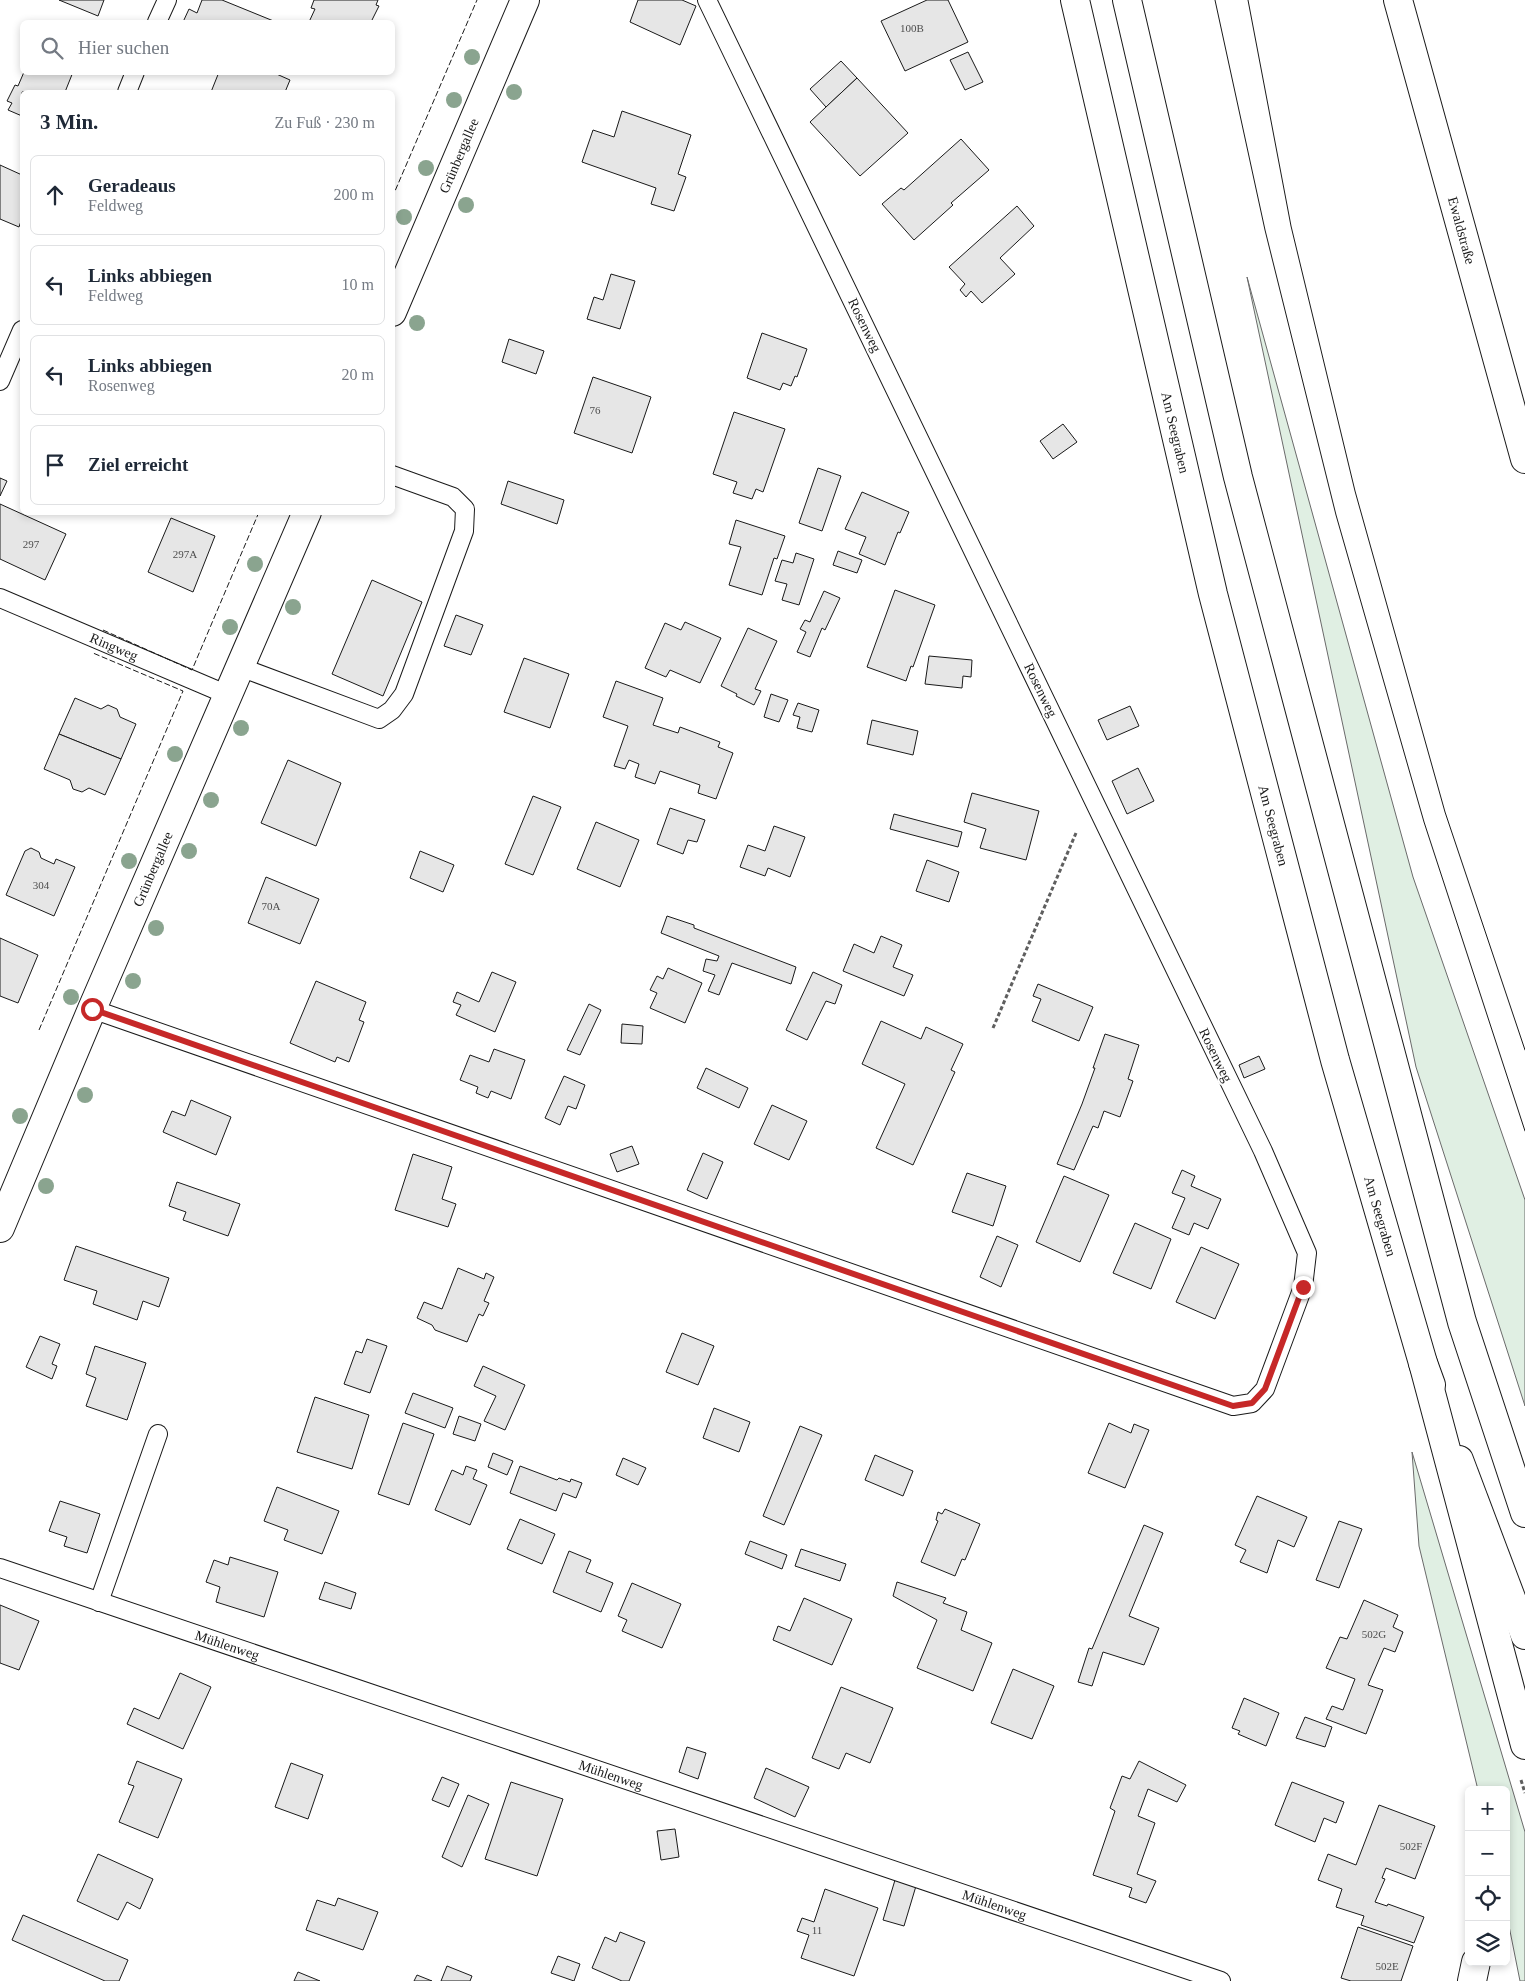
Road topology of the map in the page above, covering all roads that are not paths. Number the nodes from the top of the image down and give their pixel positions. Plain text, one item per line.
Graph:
1 (167, 0) edge
2 (525, 0) edge
3 (708, 0) edge
4 (1075, 0) edge
5 (1127, 0) edge
6 (1398, 0) edge
7 (158, 20) edge
8 (134, 75) edge
9 (128, 90) edge
10 (395, 305) edge
11 (20, 335) edge
12 (0, 381) edge
13 (1525, 459) edge
14 (395, 476) edge
15 (306, 515) edge
16 (0, 598) edge
17 (240, 667) junction
18 (228, 696) junction
19 (92, 1009) junction
20 (0, 1228) edge
21 (1423, 1363) junction
22 (158, 1434) dead end
23 (1525, 1513) edge
24 (0, 1568) edge
25 (99, 1602) junction
26 (1525, 1634) edge
27 (1525, 1745) edge
28 (1475, 1966) edge
29 (1221, 1981) edge
30 (1472, 1981) edge

1 - 7 lane
2 - 10 main road, Grünbergallee
3 - 19 lane, Rosenweg
4 - 21 main road, Am Seegraben
5 - 23 main road
6 - 13 main road, Ewaldstraße
8 - 9 lane
11 - 12 lane
14 - 17 lane
15 - 17 main road, Grünbergallee
16 - 18 lane, Ringweg
17 - 18 main road, Grünbergallee
18 - 19 main road, Grünbergallee
19 - 20 main road, Grünbergallee
21 - 26 main road, Am Seegraben
21 - 27 main road
22 - 25 lane
24 - 25 lane, Mühlenweg
25 - 29 lane, Mühlenweg
28 - 30 main road

